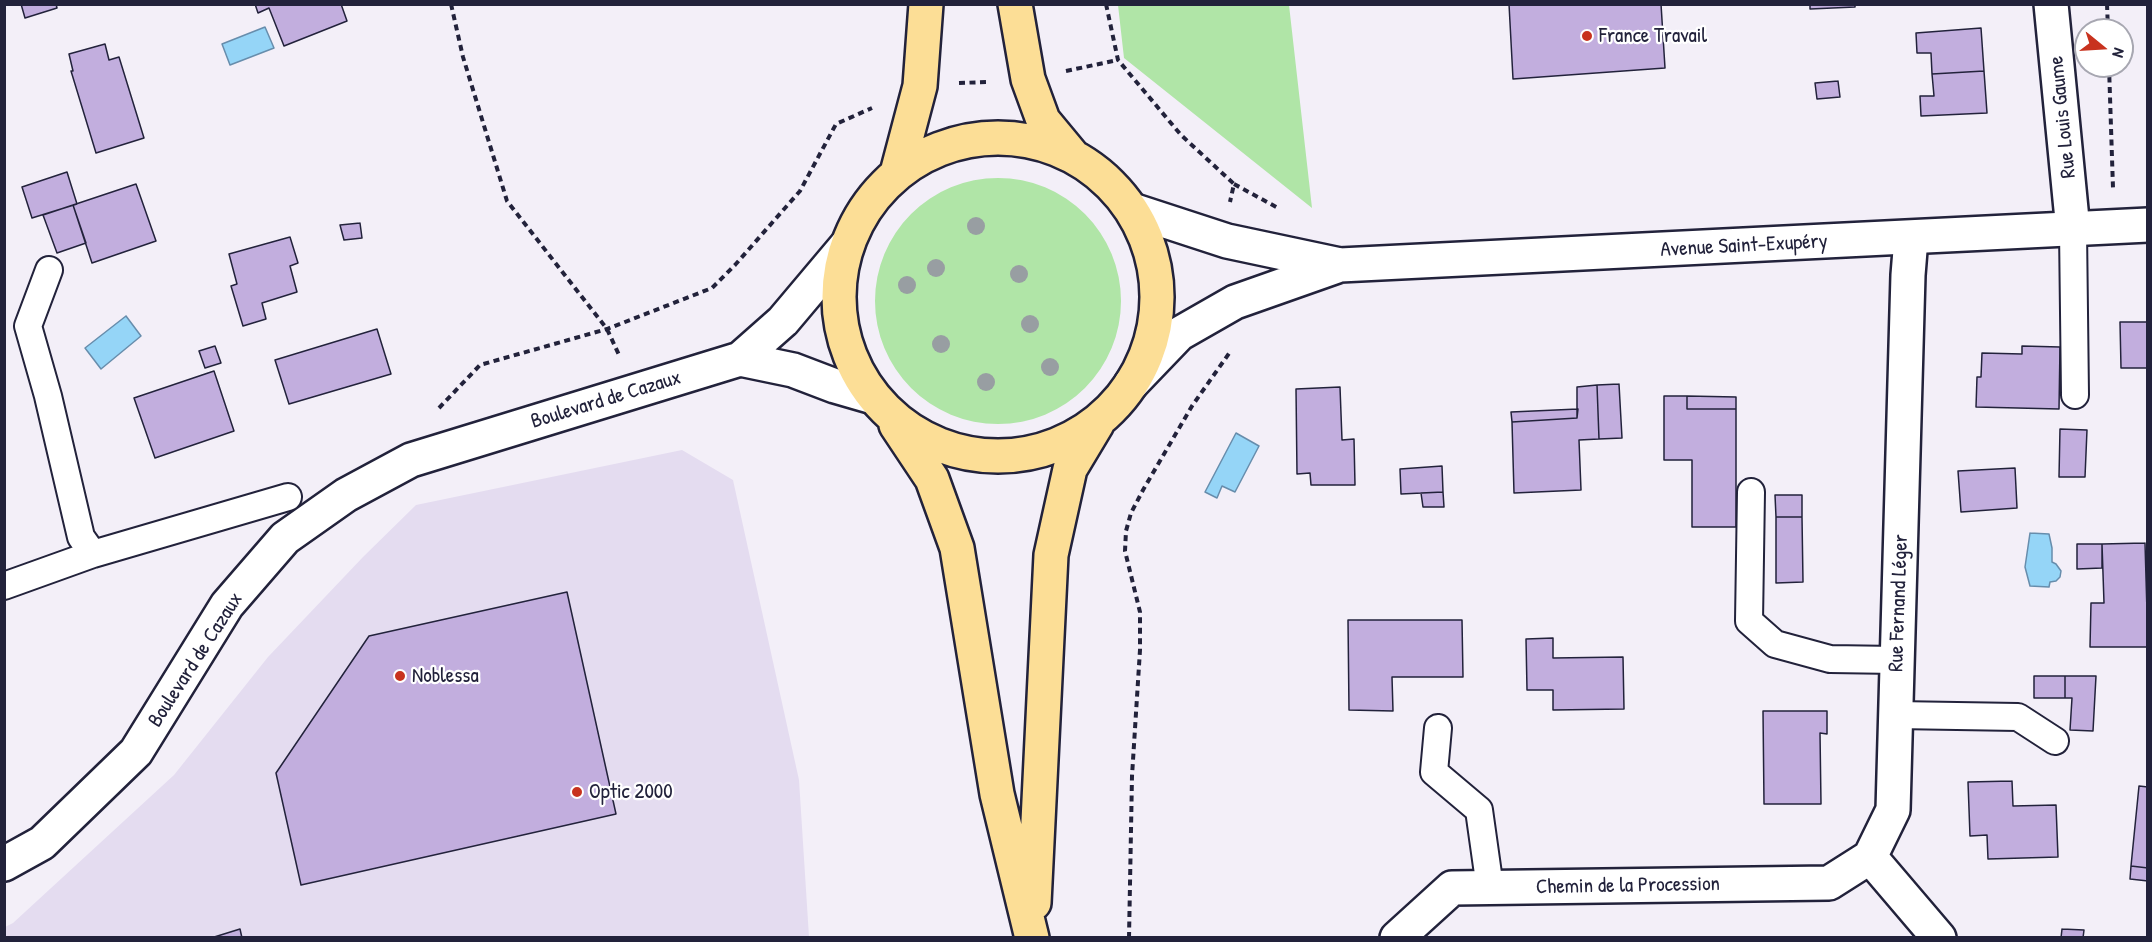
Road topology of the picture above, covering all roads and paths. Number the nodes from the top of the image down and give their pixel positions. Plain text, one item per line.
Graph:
1 (451, 4) edge
2 (926, 4) edge
3 (1015, 4) edge
4 (1106, 4) edge
5 (2051, 4) edge
6 (2109, 78) edge
7 (1073, 156) junction
8 (897, 173) junction
9 (1131, 210) junction
10 (2148, 225) edge
11 (2115, 228) junction
12 (2073, 230) junction
13 (1911, 238) junction
14 (1227, 241) junction
15 (847, 245) junction
16 (1340, 266) junction
17 (49, 270) dead end
18 (712, 288) dead end
19 (1235, 302) junction
20 (607, 329) junction
21 (740, 359) junction
22 (1131, 384) junction
23 (637, 391) junction
24 (2075, 395) dead end
25 (882, 406) junction
26 (435, 412) dead end
27 (1099, 421) junction
28 (1750, 492) dead end
29 (288, 497) dead end
30 (93, 554) junction
31 (4, 586) edge
32 (1898, 660) junction
33 (1896, 715) junction
34 (1438, 728) dead end
35 (2055, 741) dead end
36 (1870, 857) junction
37 (4, 864) edge
38 (1490, 888) junction
39 (1032, 938) edge
40 (1129, 938) edge
41 (1397, 938) edge
42 (1939, 938) edge

1 - 20 path
2 - 8 main road
3 - 7 main road
4 - 14 path
5 - 12 main road, Rue Louis Gaume
6 - 11 path
7 - 8 main road
7 - 9 main road
8 - 15 main road
9 - 14 main road, Avenue Saint-Exupéry
9 - 22 main road
10 - 11 main road, Avenue Saint-Exupéry
11 - 12 main road, Avenue Saint-Exupéry
12 - 13 main road, Avenue Saint-Exupéry
12 - 24 lane
13 - 16 main road, Avenue Saint-Exupéry
13 - 32 main road, Rue Fernand Léger
14 - 16 main road, Avenue Saint-Exupéry
15 - 21 main road, Boulevard de Cazaux
15 - 25 main road
16 - 19 main road, Avenue Saint-Exupéry
17 - 30 lane
18 - 20 path
19 - 22 main road, Avenue Saint-Exupéry
19 - 40 path
20 - 23 path
20 - 26 path
21 - 23 main road, Boulevard de Cazaux
21 - 25 main road, Boulevard de Cazaux
22 - 27 main road
23 - 37 main road, Boulevard de Cazaux
25 - 27 main road
25 - 39 main road
27 - 39 main road
28 - 32 lane
29 - 30 lane
30 - 31 lane
32 - 33 main road, Rue Fernand Léger
33 - 35 lane
33 - 36 main road, Rue Fernand Léger
34 - 38 lane
36 - 38 main road, Chemin de la Procession
36 - 42 main road
38 - 41 main road, Chemin de la Procession

